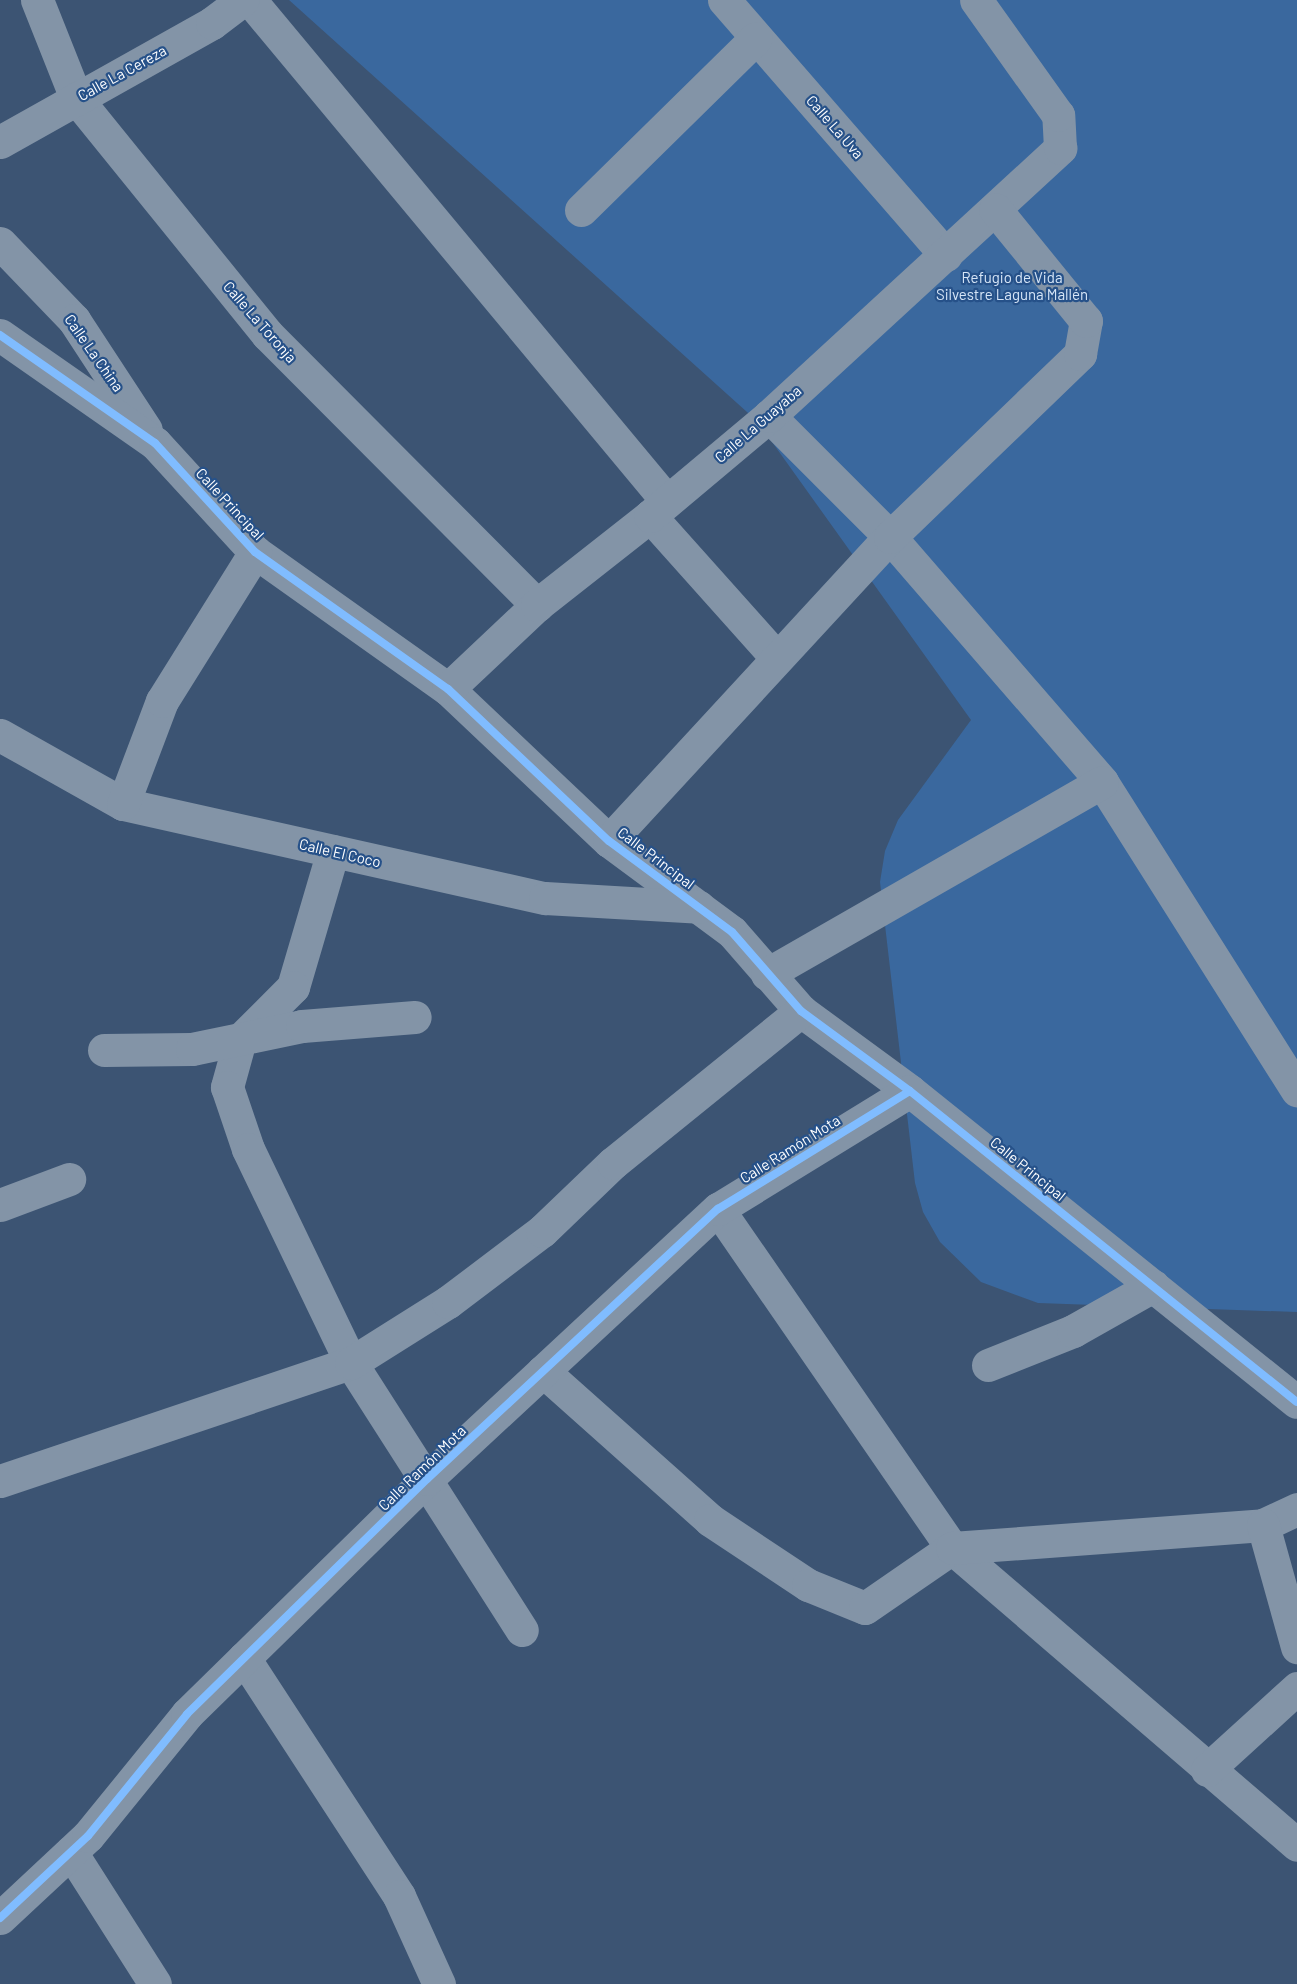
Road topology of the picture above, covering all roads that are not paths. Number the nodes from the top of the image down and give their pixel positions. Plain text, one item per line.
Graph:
1 (37, 0) edge
2 (242, 0) edge
3 (250, 0) edge
4 (724, 0) edge
5 (976, 0) edge
6 (756, 38) junction
7 (76, 98) junction
8 (0, 142) edge
9 (995, 209) junction
10 (581, 210) dead end
11 (0, 243) edge
12 (946, 255) junction
13 (0, 335) edge
14 (769, 416) junction
15 (155, 443) junction
16 (658, 509) junction
17 (890, 537) junction
18 (255, 552) junction
19 (537, 605) junction
20 (776, 657) junction
21 (448, 689) junction
22 (0, 735) edge
23 (1102, 782) junction
24 (123, 804) junction
25 (609, 841) junction
26 (333, 851) junction
27 (699, 907) junction
28 (767, 974) junction
29 (801, 1011) junction
30 (415, 1017) dead end
31 (240, 1040) junction
32 (104, 1050) dead end
33 (1297, 1090) edge
34 (910, 1091) junction
35 (69, 1179) dead end
36 (0, 1205) edge
37 (718, 1209) junction
38 (1152, 1286) junction
39 (351, 1363) junction
40 (988, 1365) dead end
41 (543, 1371) junction
42 (1297, 1402) edge
43 (427, 1479) junction
44 (0, 1481) edge
45 (1297, 1509) edge
46 (1263, 1525) junction
47 (952, 1548) junction
48 (522, 1630) dead end
49 (1297, 1647) edge
50 (244, 1658) junction
51 (1297, 1688) edge
52 (1207, 1770) junction
53 (1297, 1845) edge
54 (71, 1852) junction
55 (0, 1918) edge
56 (155, 1984) edge
57 (438, 1984) edge

1 - 7 street, Calle La Toronja
2 - 7 street, Calle La Cereza
3 - 16 street
4 - 6 street, Calle La Uva
5 - 9 street, Calle La Guayaba
6 - 10 street
6 - 12 street, Calle La Uva
7 - 8 street, Calle La Cereza
7 - 19 street, Calle La Toronja
9 - 12 street, Calle La Guayaba
9 - 17 street
11 - 15 street, Calle La China
12 - 14 street, Calle La Guayaba
13 - 15 street, Calle Principal
14 - 16 street, Calle La Guayaba
14 - 17 street
15 - 18 street, Calle Principal
16 - 19 street, Calle La Guayaba
16 - 20 street
17 - 20 street
17 - 23 street
18 - 21 street, Calle Principal
18 - 24 street
19 - 21 street, Calle La Guayaba
20 - 25 street
21 - 25 street, Calle Principal
22 - 24 street, Calle El Coco
23 - 28 street
23 - 33 street
24 - 26 street, Calle El Coco
25 - 27 street, Calle Principal
26 - 27 street, Calle El Coco
26 - 31 street
27 - 28 street, Calle Principal
28 - 29 street, Calle Principal
29 - 34 street, Calle Principal
29 - 39 street
30 - 31 street
31 - 32 street
31 - 39 street
34 - 37 street, Calle Ramón Mota
34 - 38 street, Calle Principal
35 - 36 street
37 - 41 street, Calle Ramón Mota
37 - 47 street
38 - 40 street
38 - 42 street, Calle Principal
39 - 43 street
39 - 44 street
41 - 43 street, Calle Ramón Mota
41 - 47 street
43 - 48 street
43 - 50 street, Calle Ramón Mota
45 - 46 street
46 - 47 street
46 - 49 street
47 - 52 street
50 - 54 street, Calle Ramón Mota
50 - 57 street
51 - 52 street
52 - 53 street
54 - 55 street, Calle Ramón Mota
54 - 56 street

